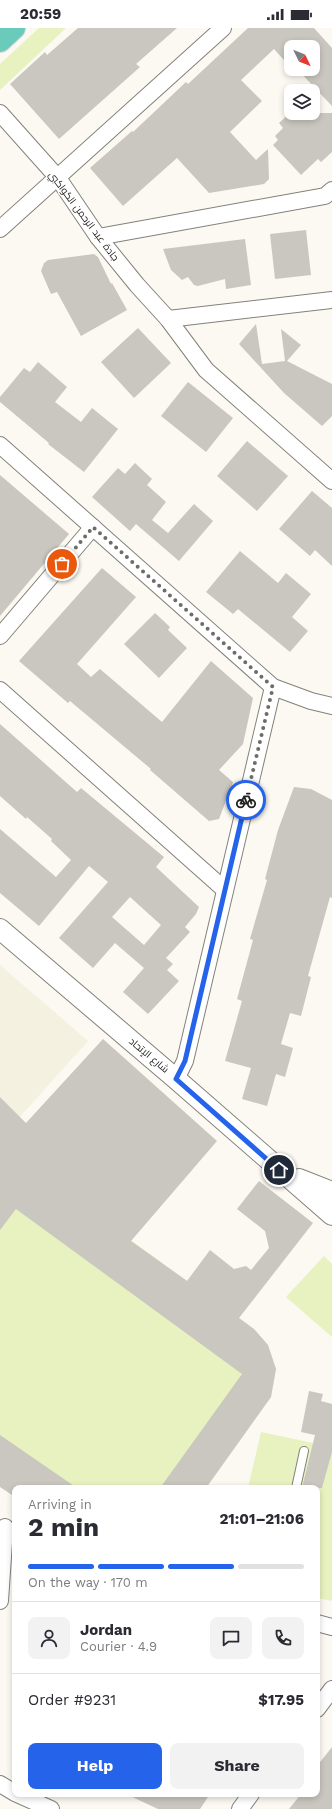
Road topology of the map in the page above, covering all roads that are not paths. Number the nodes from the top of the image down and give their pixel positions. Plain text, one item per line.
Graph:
1 (14, 28) edge
2 (223, 28) edge
3 (0, 41) edge
4 (0, 113) edge
5 (58, 178) junction
6 (332, 190) edge
7 (0, 229) edge
8 (98, 237) junction
9 (332, 300) edge
10 (168, 319) junction
11 (0, 445) edge
12 (332, 481) edge
13 (93, 527) junction
14 (0, 636) edge
15 (273, 687) junction
16 (0, 690) edge
17 (332, 706) edge
18 (225, 890) junction
19 (0, 929) edge
20 (176, 1079) junction
21 (279, 1170) junction
22 (332, 1192) edge
23 (332, 1215) edge
24 (304, 1451) dead end
25 (297, 1485) edge
26 (7, 1527) edge
27 (0, 1601) edge
28 (320, 1624) edge
29 (332, 1627) edge
30 (332, 1689) edge
31 (320, 1705) edge
32 (0, 1784) edge
33 (12, 1792) edge
34 (23, 1797) edge
35 (249, 1797) edge
36 (51, 1809) edge
37 (240, 1809) edge

1 - 3 main road
2 - 5 street
4 - 5 street, جادة عبد الرحمن الكواكبي
5 - 7 street
5 - 8 street, جادة عبد الرحمن الكواكبي
6 - 8 street
8 - 10 street, جادة عبد الرحمن الكواكبي
9 - 10 street
10 - 12 street, جادة عبد الرحمن الكواكبي
11 - 13 street
13 - 14 street
13 - 15 street
15 - 17 street
15 - 18 street
16 - 18 street
18 - 20 street
19 - 20 street, شارع الإتحاد
20 - 21 street, شارع الإتحاد
21 - 22 street
21 - 23 street, شارع الإتحاد
24 - 25 lane
26 - 27 street
28 - 29 street
30 - 31 street
32 - 33 street
34 - 36 street
35 - 37 street

